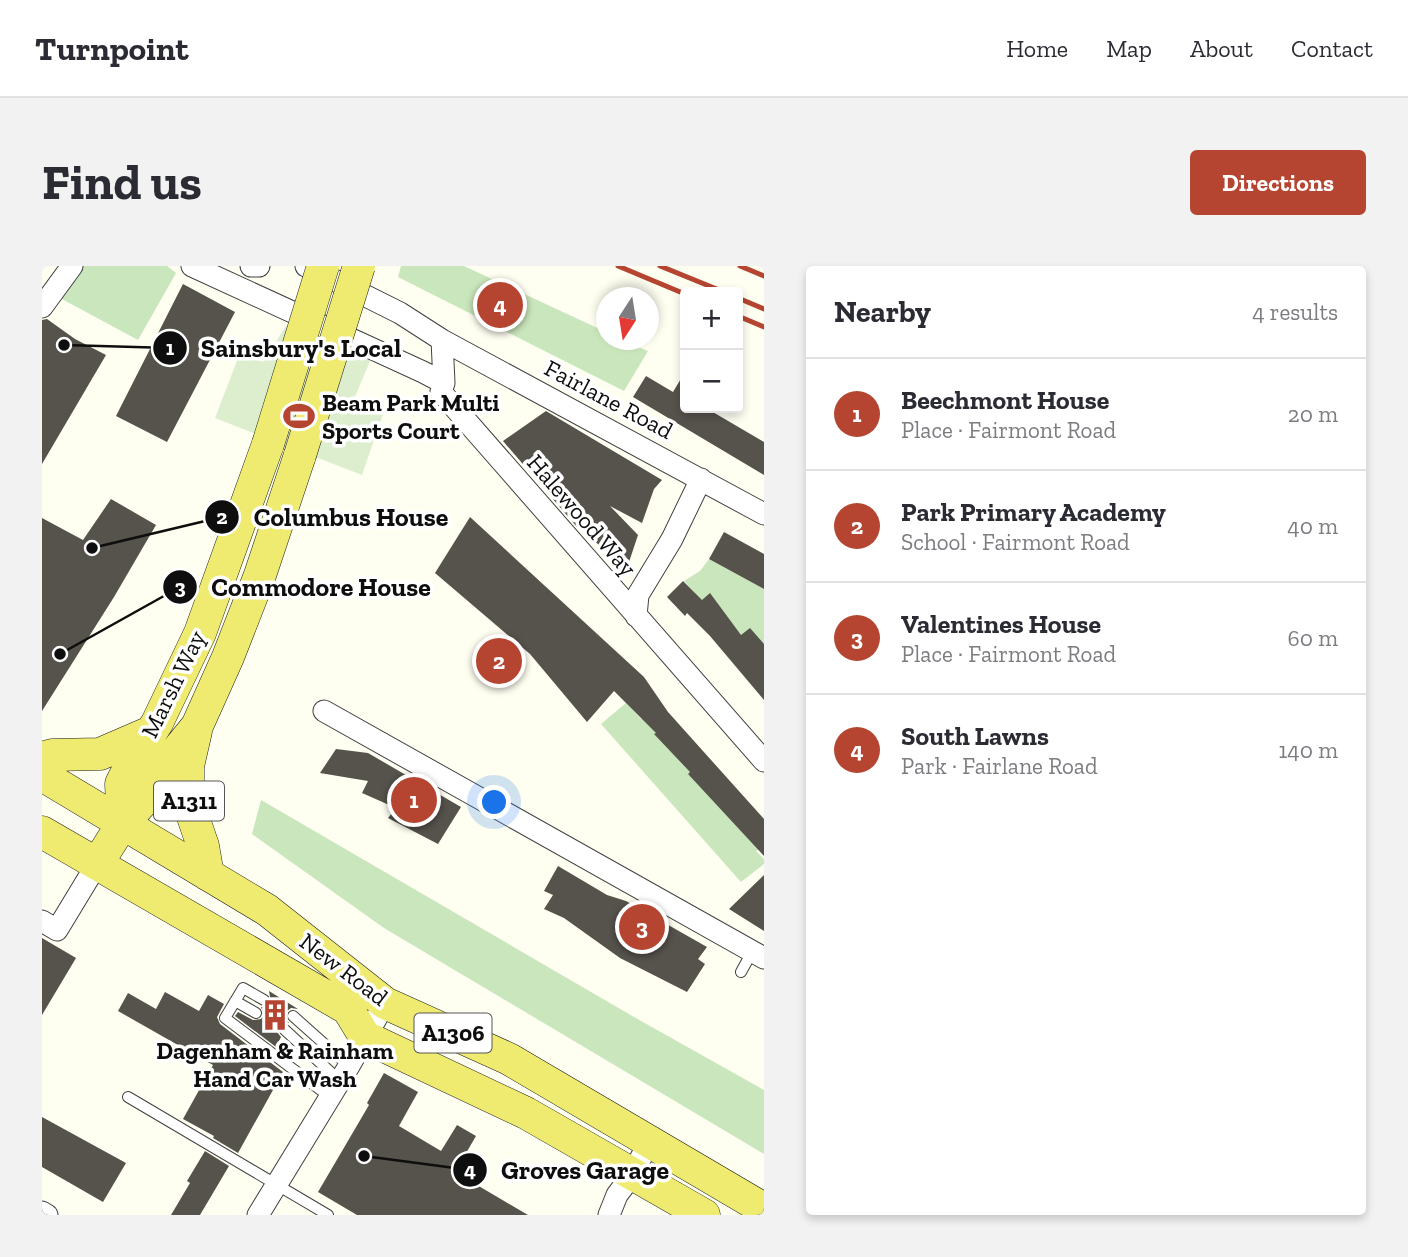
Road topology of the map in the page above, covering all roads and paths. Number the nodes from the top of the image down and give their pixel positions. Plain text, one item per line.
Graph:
1 (72, 266) edge
2 (192, 266) edge
3 (251, 266) edge
4 (259, 266) edge
5 (306, 266) edge
6 (323, 266) edge
7 (359, 266) edge
8 (42, 307) edge
9 (435, 335) junction
10 (444, 383) junction
11 (701, 479) junction
12 (764, 514) edge
13 (636, 616) junction
14 (321, 717) dead end
15 (197, 726) junction
16 (152, 731) junction
17 (42, 758) edge
18 (764, 761) edge
19 (42, 775) edge
20 (123, 823) junction
21 (42, 832) edge
22 (97, 864) junction
23 (208, 875) junction
24 (42, 922) edge
25 (758, 955) edge
26 (741, 972) dead end
27 (264, 1000) dead end
28 (235, 1001) junction
29 (385, 1003) junction
30 (256, 1013) dead end
31 (293, 1016) dead end
32 (285, 1030) dead end
33 (365, 1037) junction
34 (340, 1081) junction
35 (128, 1097) dead end
36 (649, 1142) junction
37 (632, 1175) junction
38 (276, 1185) junction
39 (764, 1209) edge
40 (42, 1212) edge
41 (47, 1215) edge
42 (258, 1215) edge
43 (328, 1215) edge
44 (608, 1215) edge
45 (704, 1215) edge

1 - 8 street
2 - 10 street
3 - 4 street
5 - 9 street
6 - 16 main road, Marsh Way / A1311, bridge
7 - 15 main road, Marsh Way / A1311, bridge
9 - 10 street, Halewood Way
9 - 11 street, Fairlane Road
10 - 13 street, Halewood Way
11 - 12 street, Fairlane Road
11 - 13 street
13 - 18 street
14 - 25 street
15 - 20 main road, Marsh Way / A1311
15 - 23 main road, A1311
16 - 17 main road
16 - 20 main road, Marsh Way / A1311
19 - 20 main road, New Road / A1306
20 - 22 main road, Marsh Way / A1311
20 - 23 main road, New Road / A1306
21 - 22 main road, New Road
22 - 24 street
22 - 33 main road, New Road
23 - 29 main road, New Road / A1306
25 - 26 lane
27 - 28 lane
28 - 30 lane
28 - 34 lane
29 - 33 street
29 - 36 main road, New Road / A1306
31 - 34 lane
32 - 34 lane
33 - 34 street
33 - 37 main road, New Road / A1306
34 - 38 street
35 - 38 lane
36 - 37 street
36 - 39 main road, New Road / A1306
37 - 44 street
37 - 45 main road, New Road / A1306
38 - 42 street
38 - 43 lane
40 - 41 street

